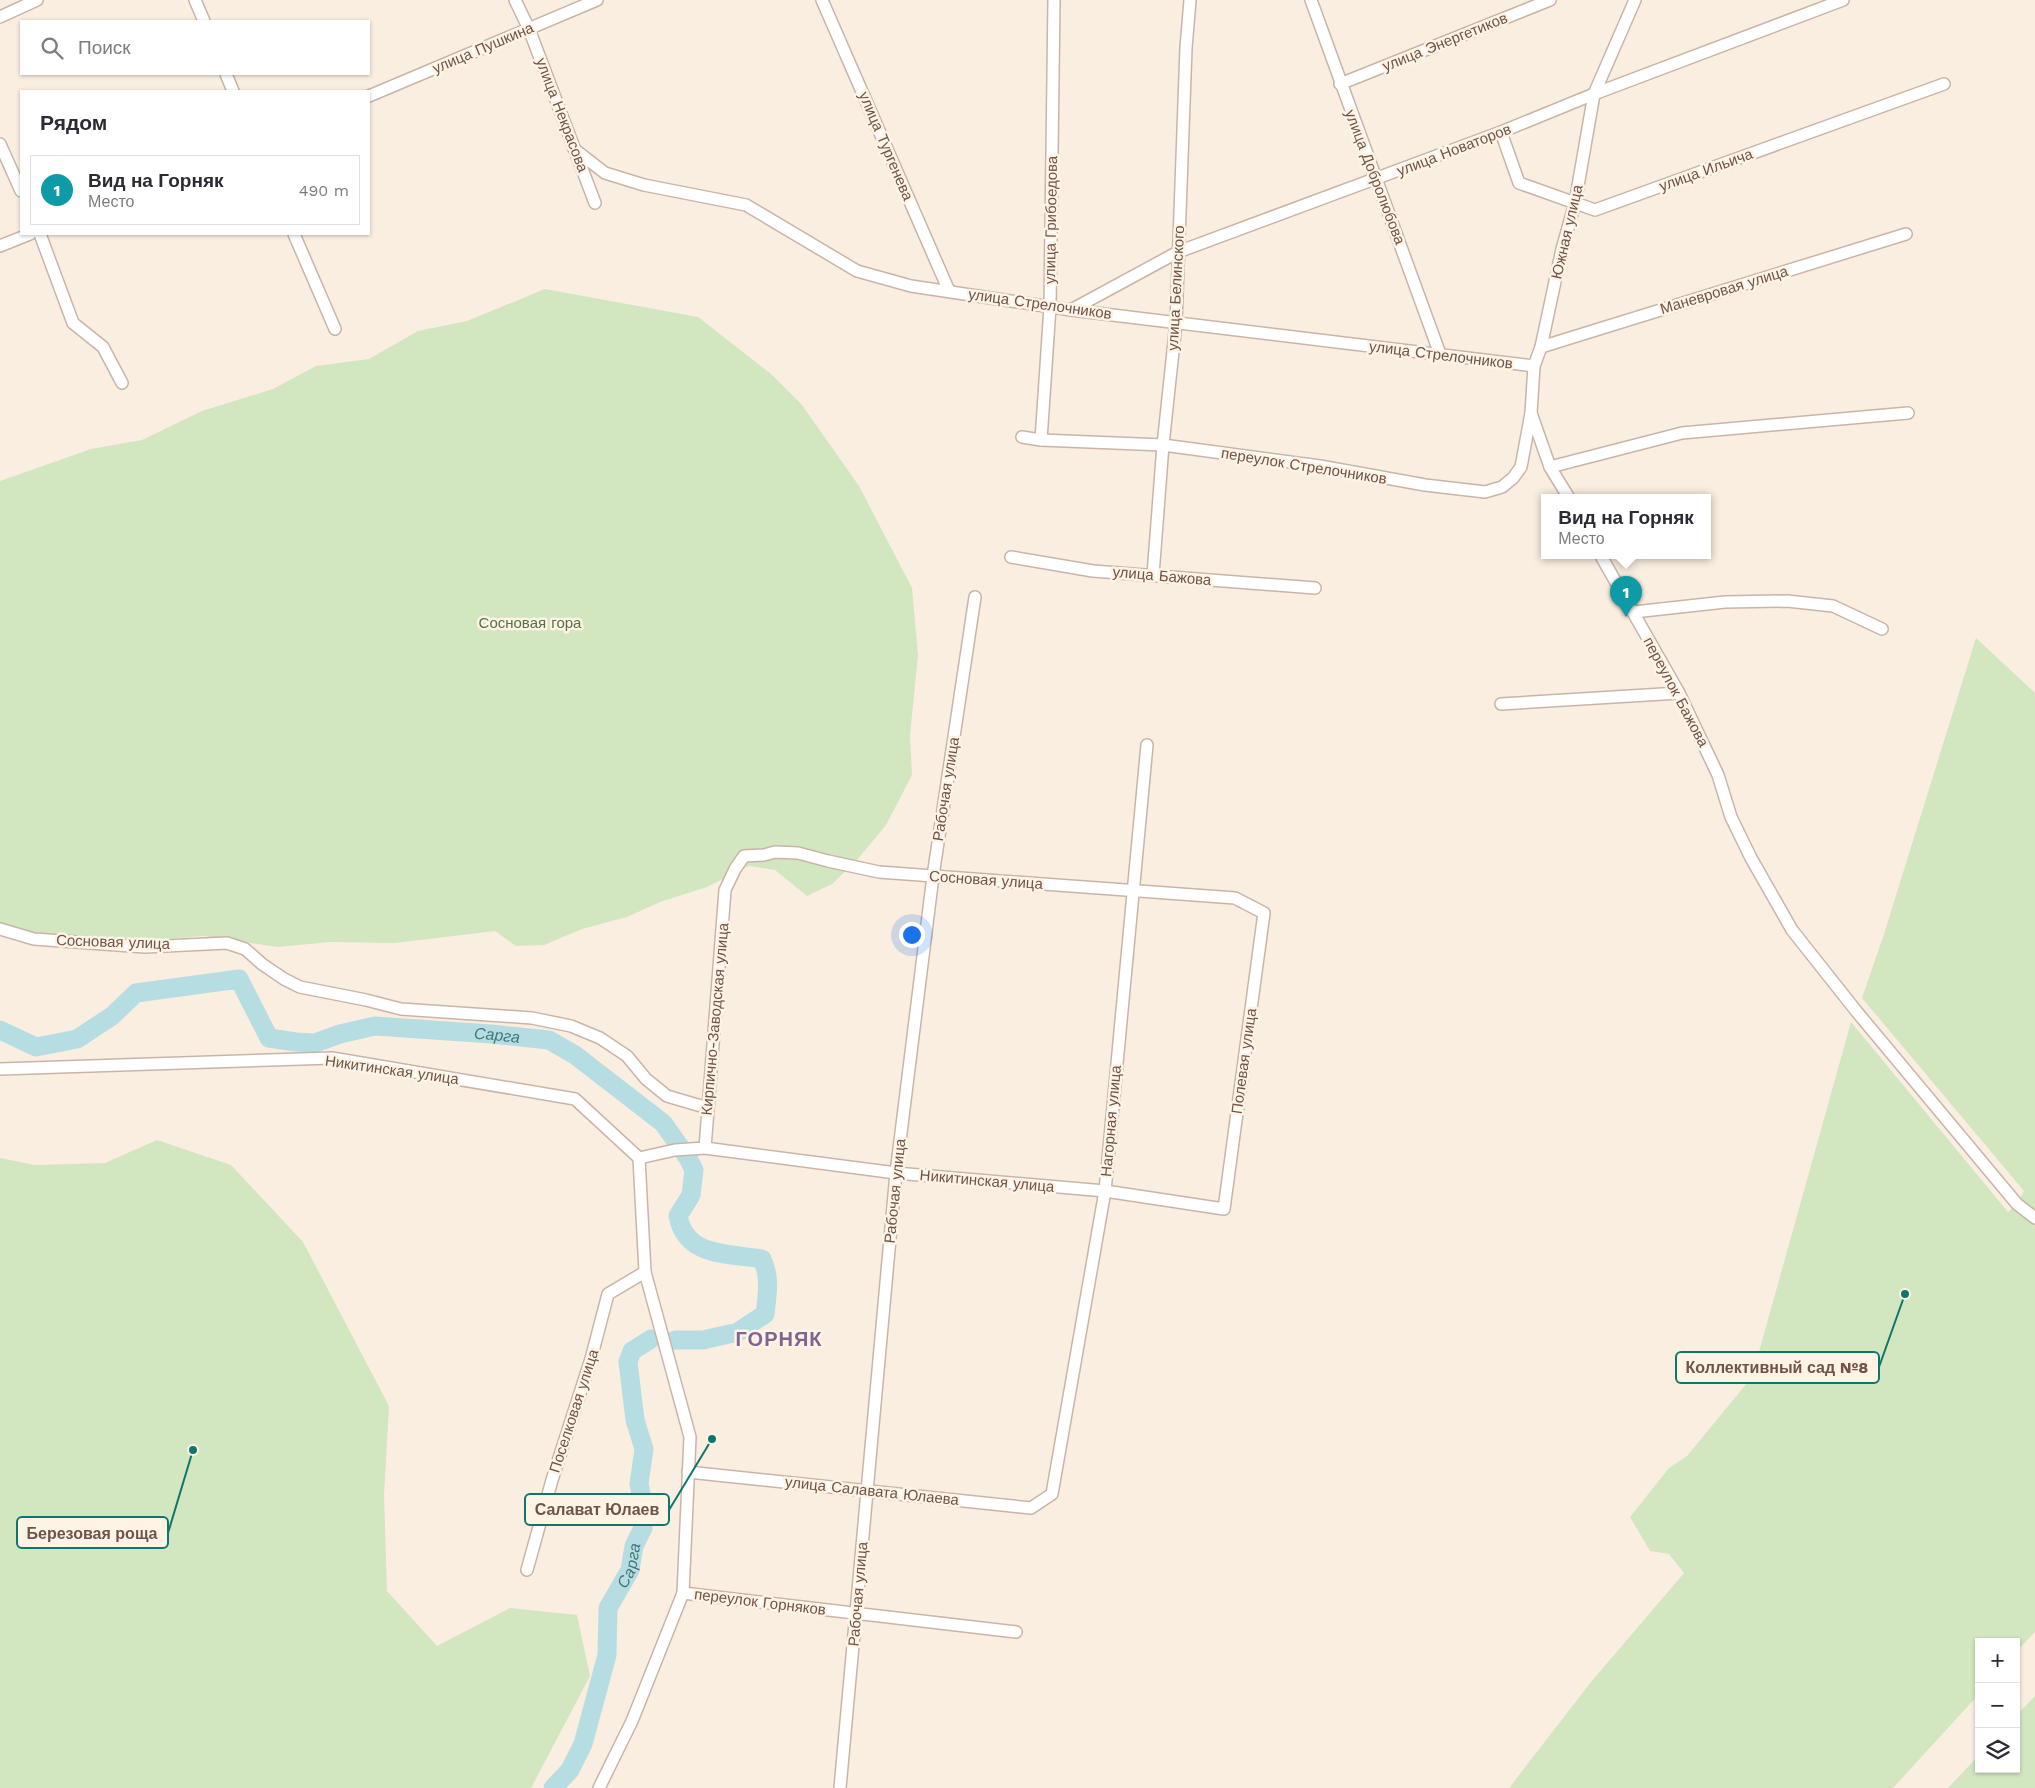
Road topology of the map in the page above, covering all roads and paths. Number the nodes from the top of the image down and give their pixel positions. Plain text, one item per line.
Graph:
1 (37, 0) edge
2 (195, 0) edge
3 (515, 0) edge
4 (597, 0) edge
5 (822, 0) edge
6 (1054, 0) edge
7 (1190, 0) edge
8 (1311, 0) edge
9 (1550, 0) edge
10 (1635, 0) edge
11 (1843, 0) edge
12 (0, 16) edge
13 (204, 20) edge
14 (529, 29) junction
15 (226, 75) edge
16 (1340, 84) junction
17 (1944, 84) dead end
18 (233, 90) edge
19 (1594, 94) junction
20 (370, 96) edge
21 (1501, 132) junction
22 (0, 144) edge
23 (574, 149) junction
24 (1377, 179) junction
25 (20, 189) edge
26 (595, 203) dead end
27 (1574, 203) junction
28 (1906, 234) dead end
29 (28, 235) edge
30 (40, 235) edge
31 (294, 235) edge
32 (0, 246) edge
33 (1178, 252) junction
34 (949, 291) junction
35 (1050, 307) junction
36 (1071, 310) junction
37 (1176, 323) junction
38 (335, 329) dead end
39 (1541, 347) junction
40 (1440, 354) junction
41 (1534, 366) junction
42 (122, 383) dead end
43 (1531, 412) junction
44 (1908, 413) dead end
45 (1022, 437) dead end
46 (1041, 440) junction
47 (1163, 445) junction
48 (1550, 466) junction
49 (1566, 494) edge
50 (1011, 557) dead end
51 (1603, 559) edge
52 (1153, 575) junction
53 (1315, 588) dead end
54 (975, 597) dead end
55 (1634, 612) junction
56 (1882, 629) dead end
57 (1679, 693) junction
58 (1501, 704) dead end
59 (1147, 745) dead end
60 (933, 876) junction
61 (726, 890) joint
62 (1134, 890) junction
63 (1264, 914) joint
64 (0, 929) edge
65 (0, 1069) edge
66 (708, 1108) junction
67 (705, 1148) junction
68 (639, 1158) junction
69 (896, 1173) junction
70 (1105, 1191) junction
71 (1224, 1209) joint
72 (2035, 1218) edge
73 (646, 1272) junction
74 (688, 1472) junction
75 (868, 1491) junction
76 (1052, 1494) joint
77 (527, 1570) dead end
78 (683, 1593) junction
79 (856, 1614) junction
80 (1016, 1632) dead end
81 (599, 1788) edge
82 (840, 1788) edge

1 - 12 street
2 - 13 street
3 - 14 street, улица Некрасова
4 - 14 street, улица Пушкина
5 - 34 street, улица Тургенева
6 - 35 street, улица Грибоедова
7 - 33 street, улица Белинского
8 - 16 street, улица Добролюбова
9 - 16 street, улица Энергетиков
10 - 19 street, Южная улица
11 - 19 street, улица Новаторов
14 - 20 street, улица Пушкина
14 - 23 street, улица Некрасова
15 - 18 street
16 - 24 street, улица Добролюбова
17 - 27 street, улица Ильича
19 - 21 street, улица Новаторов
19 - 27 street, Южная улица
21 - 24 street, улица Новаторов
21 - 27 street, улица Ильича
22 - 25 street
23 - 26 street, улица Некрасова
23 - 34 street, улица Стрелочников
24 - 33 street, улица Новаторов
24 - 40 street, улица Добролюбова
27 - 39 street, Южная улица
28 - 39 street, Маневровая улица
29 - 32 street
30 - 42 street
31 - 38 street
33 - 36 street, улица Новаторов
33 - 37 street, улица Белинского
34 - 35 street, улица Стрелочников
35 - 36 street, улица Стрелочников
35 - 46 street, улица Грибоедова
36 - 37 street, улица Стрелочников
37 - 40 street, улица Стрелочников
37 - 47 street, улица Белинского
39 - 41 street, Южная улица
40 - 41 street, улица Стрелочников
41 - 43 street, Южная улица
43 - 47 street, переулок Стрелочников
43 - 48 street, Южная улица
44 - 48 street
45 - 46 street, переулок Стрелочников
46 - 47 street, переулок Стрелочников
47 - 52 street, улица Белинского
48 - 49 street, Южная улица
50 - 52 street, улица Бажова
51 - 55 street, переулок Бажова
52 - 53 street, улица Бажова
54 - 60 street, Рабочая улица
55 - 56 street
55 - 57 street, переулок Бажова
57 - 58 street
57 - 72 street, переулок Бажова
59 - 62 street, Нагорная улица
60 - 61 street, Сосновая улица
60 - 62 street, Сосновая улица
60 - 69 street, Рабочая улица
61 - 66 street, Кирпично-Заводская улица
62 - 63 street, Сосновая улица
62 - 70 street, Нагорная улица
63 - 71 street, Полевая улица
64 - 66 street, Сосновая улица
65 - 68 street, Никитинская улица
66 - 67 street, Кирпично-Заводская улица
67 - 68 street, Никитинская улица
67 - 69 street, Никитинская улица
68 - 73 street
69 - 70 street, Никитинская улица
69 - 75 street, Рабочая улица
70 - 71 street, Никитинская улица
70 - 76 street, Нагорная улица
73 - 74 street
73 - 77 street, Поселковая улица
74 - 75 street, улица Салавата Юлаева
74 - 78 street
75 - 76 street, улица Салавата Юлаева
75 - 79 street, Рабочая улица
78 - 79 street, переулок Горняков
78 - 81 street
79 - 80 street, переулок Горняков
79 - 82 street, Рабочая улица

